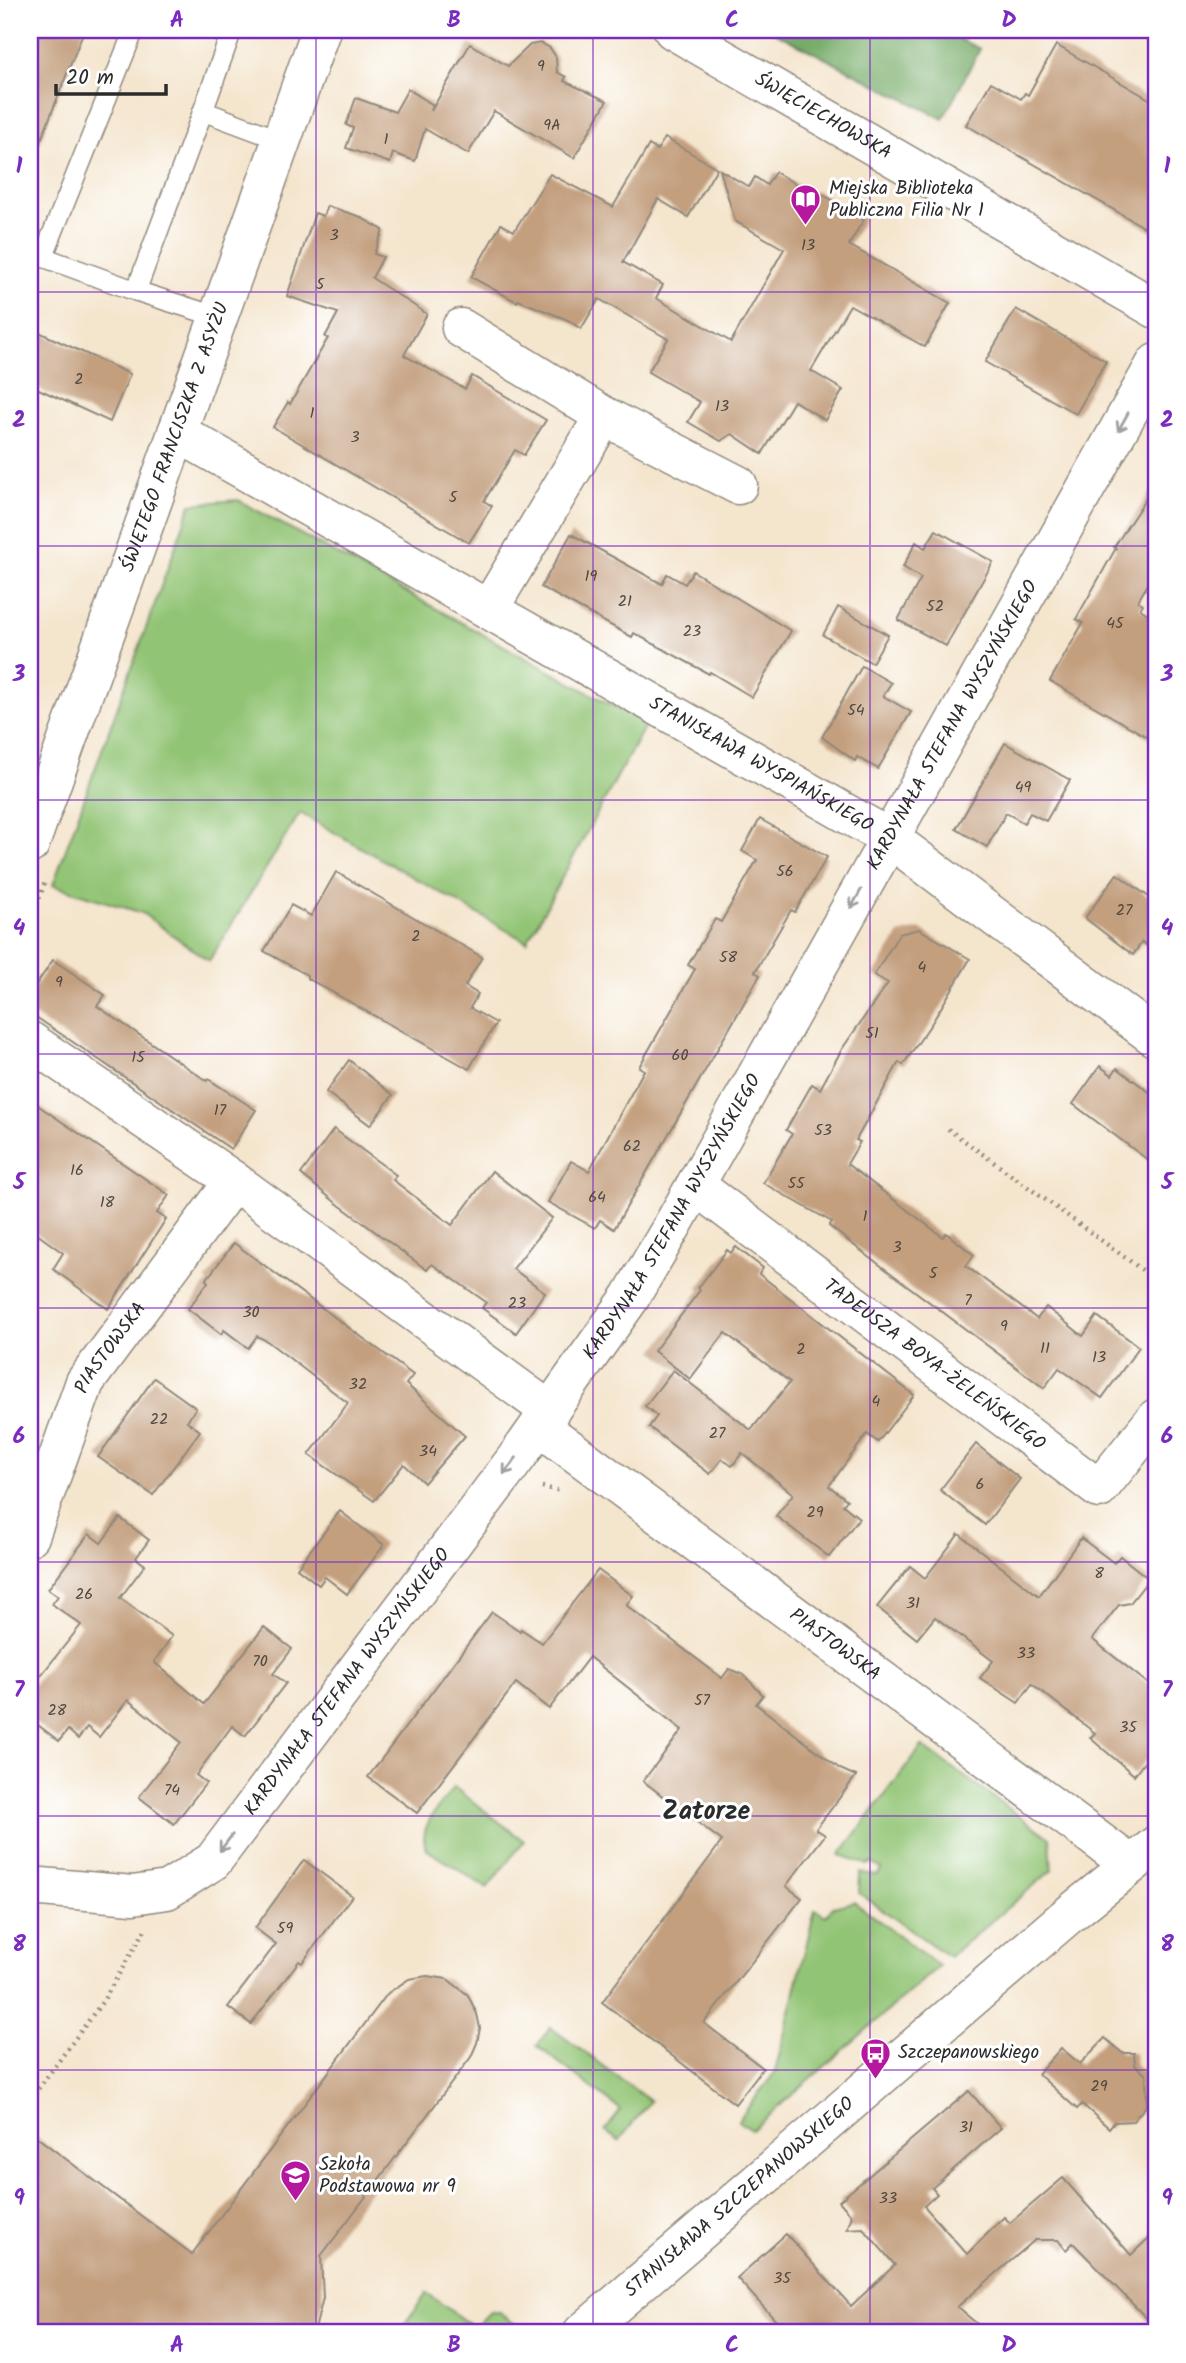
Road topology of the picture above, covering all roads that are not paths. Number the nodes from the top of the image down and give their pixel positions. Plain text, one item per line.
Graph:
1 (134, 30) edge
2 (232, 30) edge
3 (321, 30) edge
4 (673, 30) edge
5 (203, 111) junction
6 (283, 141) junction
7 (136, 291) junction
8 (1156, 309) edge
9 (218, 317) junction
10 (461, 328) dead end
11 (1156, 363) edge
12 (604, 416) junction
13 (177, 432) junction
14 (738, 485) dead end
15 (489, 609) junction
16 (891, 839) junction
17 (30, 844) edge
18 (1156, 1038) edge
19 (30, 1041) edge
20 (234, 1181) junction
21 (696, 1186) junction
22 (1156, 1418) edge
23 (545, 1419) junction
24 (30, 1536) edge
25 (1143, 1854) edge
26 (30, 1886) edge
27 (582, 2333) edge

1 - 7 lane
2 - 5 lane
3 - 6 street, ŚWIĘTEGO FRANCISZKA Z ASYŻU
4 - 8 street, ŚWIĘCIECHOWSKA
5 - 6 lane
5 - 7 lane
6 - 9 street, ŚWIĘTEGO FRANCISZKA Z ASYŻU
7 - 9 lane
9 - 13 street, ŚWIĘTEGO FRANCISZKA Z ASYŻU
10 - 12 street
11 -> 16 street, KARDYNAŁA STEFANA WYSZYŃSKIEGO
12 - 14 street
12 - 15 street
13 - 15 street, STANISŁAWA WYSPIAŃSKIEGO
13 - 17 street, ŚWIĘTEGO FRANCISZKA Z ASYŻU
15 - 16 street, STANISŁAWA WYSPIAŃSKIEGO
16 - 18 street, STANISŁAWA WYSPIAŃSKIEGO
16 -> 21 street, KARDYNAŁA STEFANA WYSZYŃSKIEGO
19 - 20 street, PIASTOWSKA
20 - 23 street, PIASTOWSKA
20 - 24 street, PIASTOWSKA
21 - 22 street, TADEUSZA BOYA-ŻELEŃSKIEGO
21 - 23 street, KARDYNAŁA STEFANA WYSZYŃSKIEGO
23 - 25 street, PIASTOWSKA
23 -> 26 street, KARDYNAŁA STEFANA WYSZYŃSKIEGO
25 - 27 street, STANISŁAWA SZCZEPANOWSKIEGO

